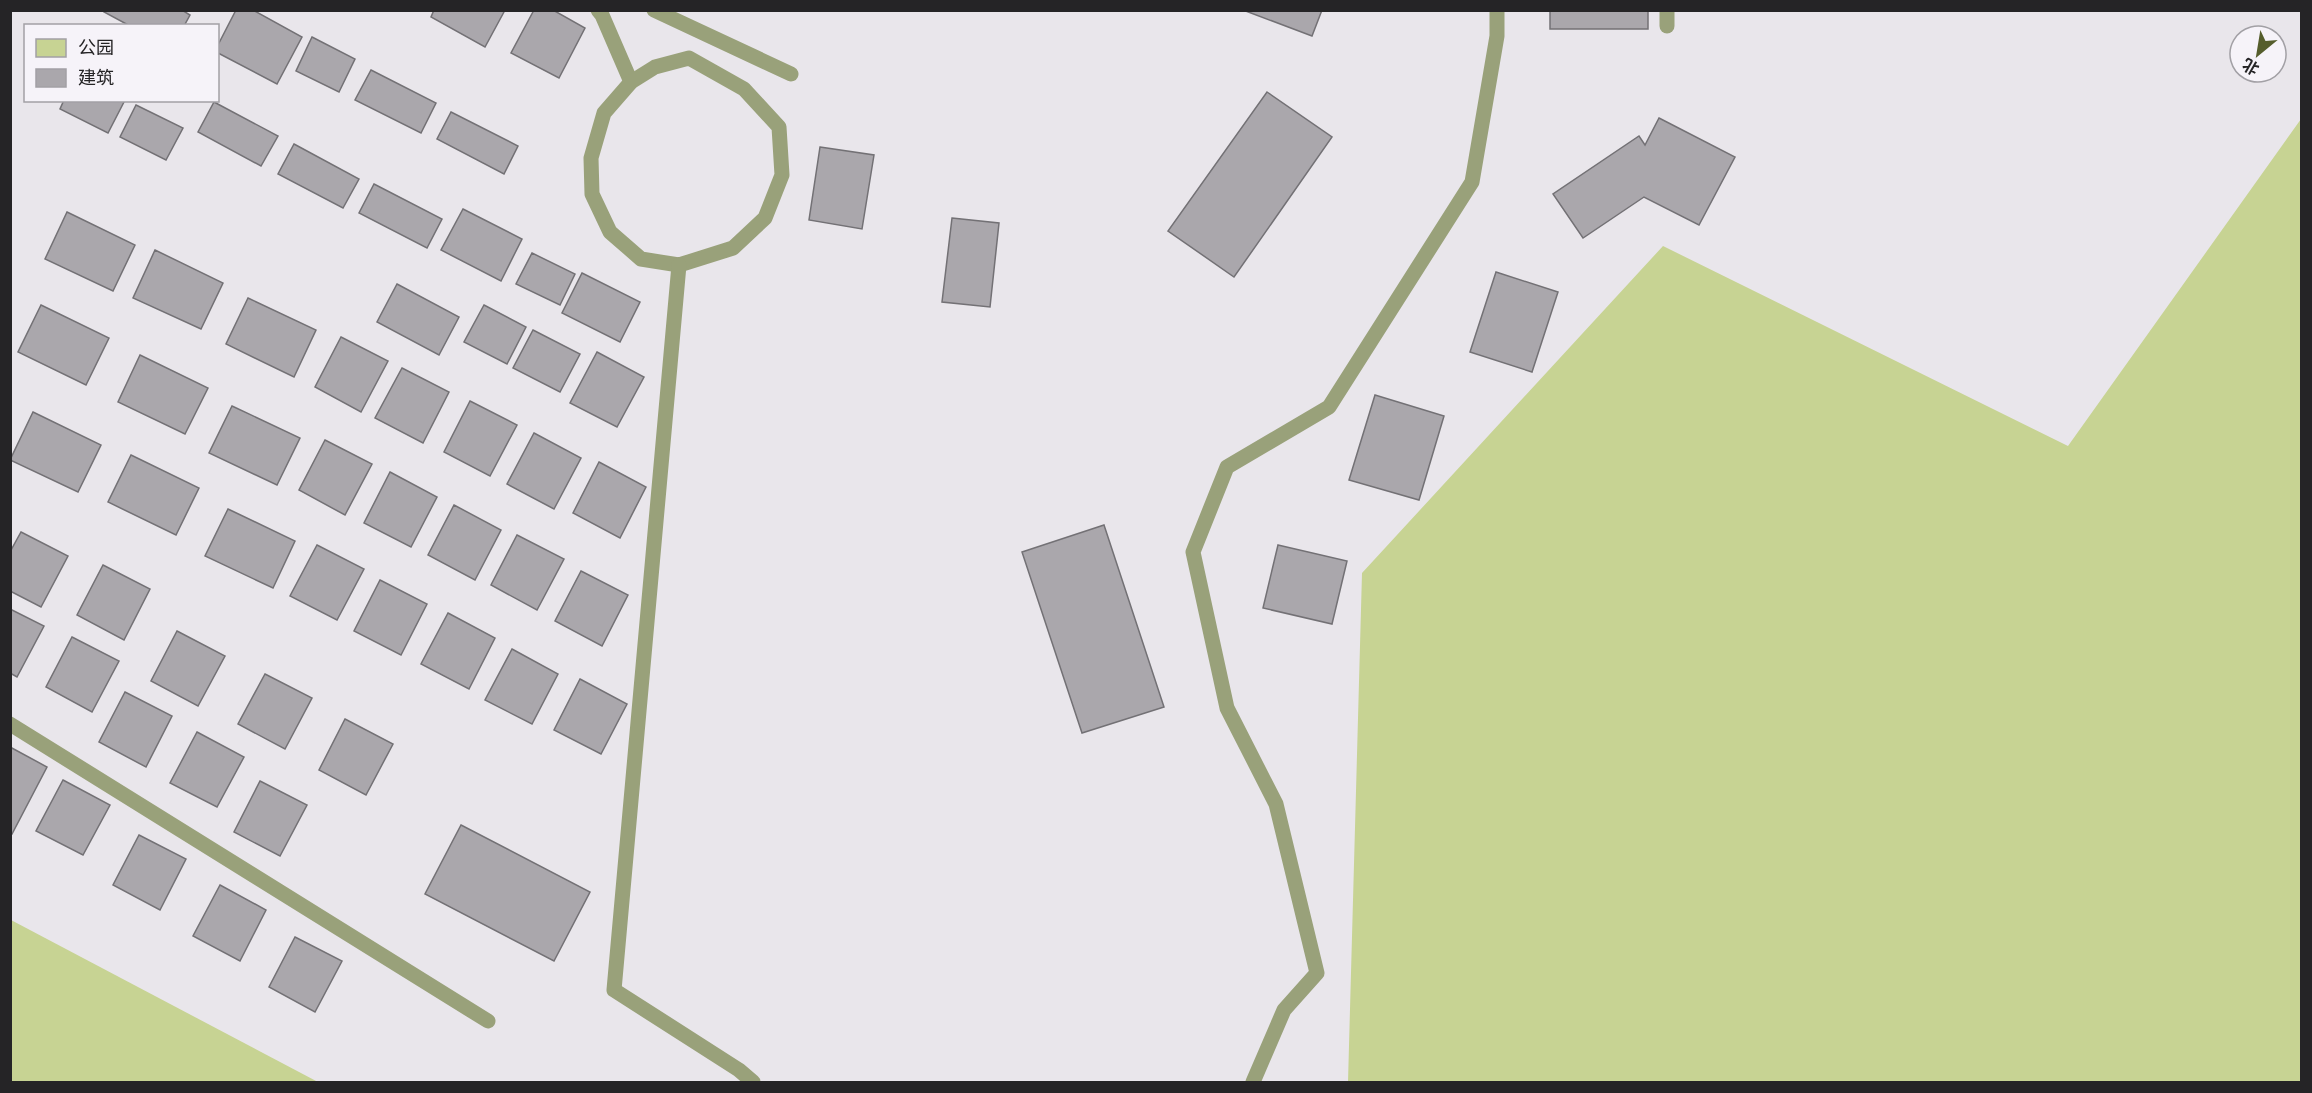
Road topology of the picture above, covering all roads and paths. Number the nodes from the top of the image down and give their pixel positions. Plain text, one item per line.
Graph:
1 (598, 10) edge
2 (654, 10) edge
3 (1497, 10) edge
4 (791, 74) dead end
5 (631, 82) junction
6 (680, 265) junction
7 (10, 724) edge
8 (488, 1021) dead end
9 (753, 1083) edge
10 (1253, 1083) edge

1 - 5 lane
2 - 4 lane
3 - 10 lane
5 - 6 lane
5 - 6 lane
6 - 9 lane
7 - 8 lane

